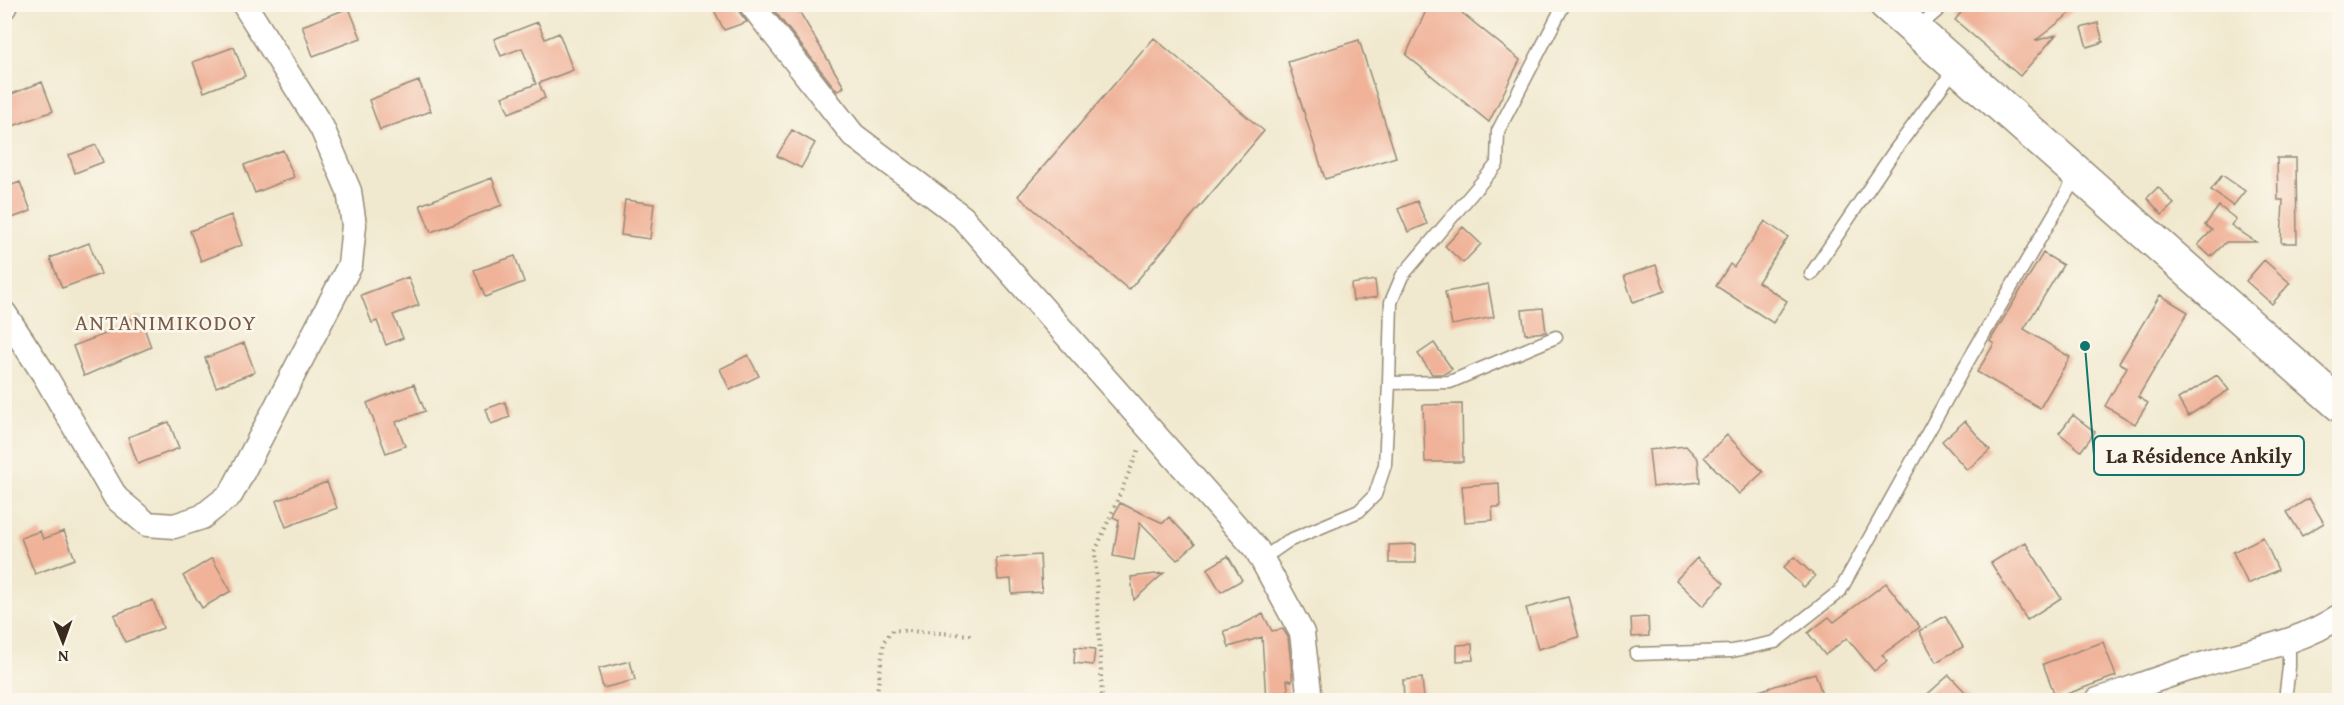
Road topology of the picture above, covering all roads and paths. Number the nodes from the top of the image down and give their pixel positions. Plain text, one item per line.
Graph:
1 (244, 4) edge
2 (751, 4) edge
3 (1564, 4) edge
4 (1886, 4) edge
5 (1945, 4) edge
6 (1915, 30) junction
7 (1957, 66) junction
8 (2077, 174) junction
9 (1811, 274) dead end
10 (4, 312) edge
11 (1556, 337) dead end
12 (1389, 384) junction
13 (2340, 405) edge
14 (1148, 427) junction
15 (1262, 559) junction
16 (2340, 616) edge
17 (971, 635) dead end
18 (2289, 641) junction
19 (1636, 654) dead end
20 (876, 700) edge
21 (1105, 700) edge
22 (1310, 700) edge
23 (2098, 700) edge
24 (2284, 700) edge

1 - 10 street
2 - 14 street
3 - 12 lane
4 - 6 main road
5 - 6 lane
6 - 7 main road
7 - 8 main road
7 - 9 lane
8 - 13 main road
8 - 19 lane
11 - 12 lane
12 - 15 lane
14 - 15 street
14 - 21 path
15 - 22 street
16 - 18 street
17 - 20 path
18 - 23 street
18 - 24 lane

